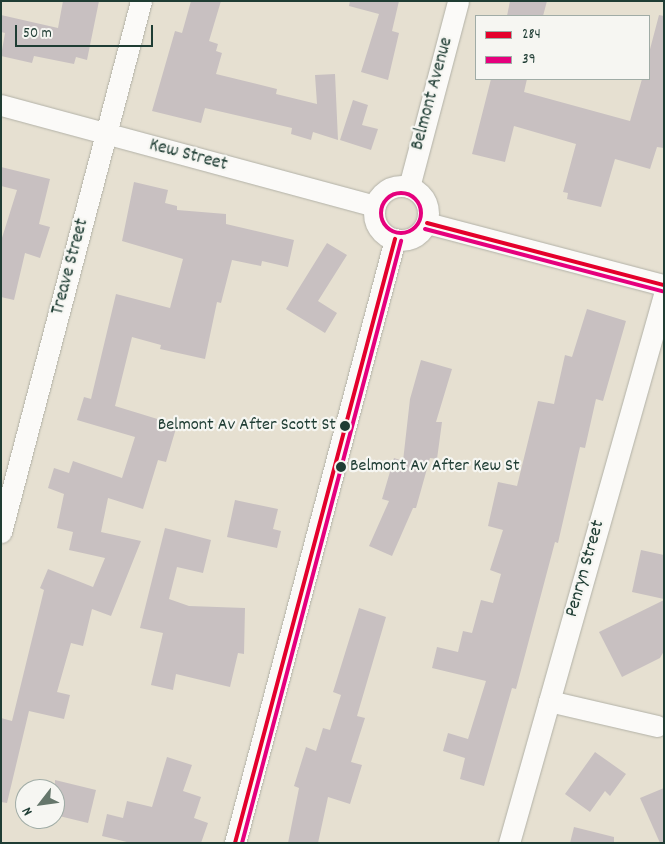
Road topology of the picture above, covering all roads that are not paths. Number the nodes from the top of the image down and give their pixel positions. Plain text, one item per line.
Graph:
1 (140, 1) edge
2 (458, 1) edge
3 (1, 105) edge
4 (106, 134) junction
5 (408, 187) junction
6 (375, 206) junction
7 (426, 223) junction
8 (395, 239) junction
9 (664, 285) edge
10 (664, 295) edge
11 (1, 532) edge
12 (549, 701) junction
13 (657, 726) dead end
14 (235, 843) edge
15 (508, 843) edge

1 - 4 street, Treave Street
2 - 5 street, Belmont Avenue
3 - 4 street, Kew Street
4 - 6 street, Kew Street
4 - 11 street, Treave Street
5 - 6 street
5 - 7 street
6 - 8 street
7 - 8 street
7 - 9 street
8 - 14 street
10 - 12 street, Penryn Street
12 - 13 street
12 - 15 street, Penryn Street

